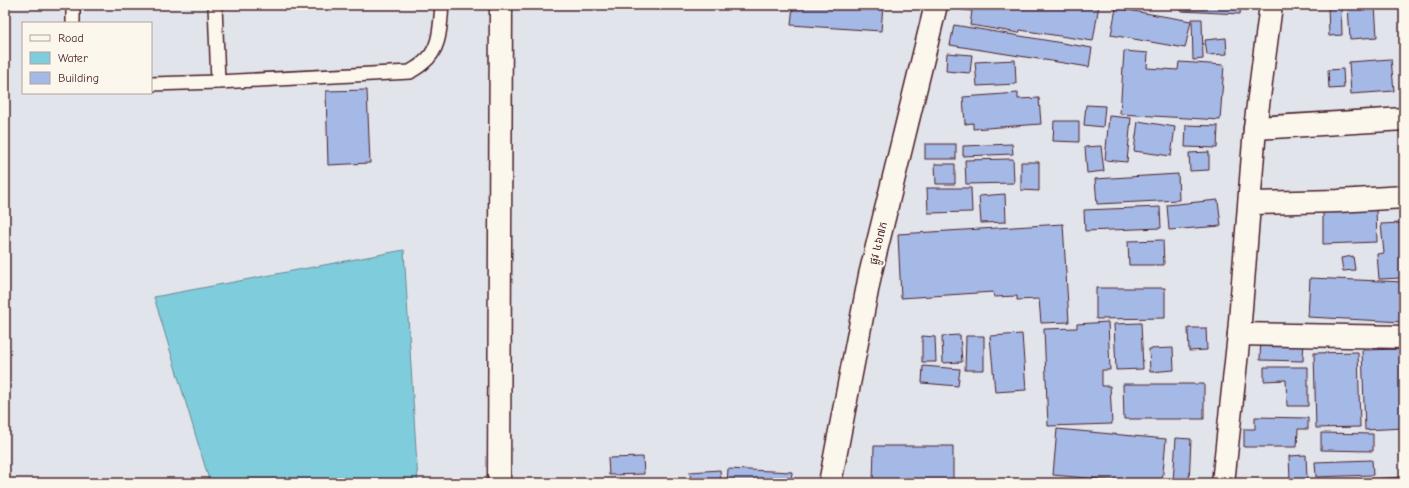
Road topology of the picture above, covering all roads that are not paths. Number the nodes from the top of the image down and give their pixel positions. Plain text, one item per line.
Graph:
1 (73, 5) edge
2 (215, 5) edge
3 (442, 5) edge
4 (501, 5) edge
5 (936, 5) edge
6 (1271, 5) edge
7 (73, 22) edge
8 (218, 82) junction
9 (152, 84) edge
10 (1404, 119) edge
11 (1255, 128) junction
12 (1404, 197) edge
13 (1250, 203) junction
14 (1239, 334) junction
15 (1404, 337) edge
16 (499, 483) edge
17 (830, 483) edge
18 (1222, 483) edge

1 - 7 lane
2 - 8 lane
3 - 8 lane
4 - 16 street
5 - 17 street, ផ្លូវ ៤៦៧ក
6 - 11 street
8 - 9 lane
10 - 11 street
11 - 13 street
12 - 13 street
13 - 14 street
14 - 15 street
14 - 18 street

